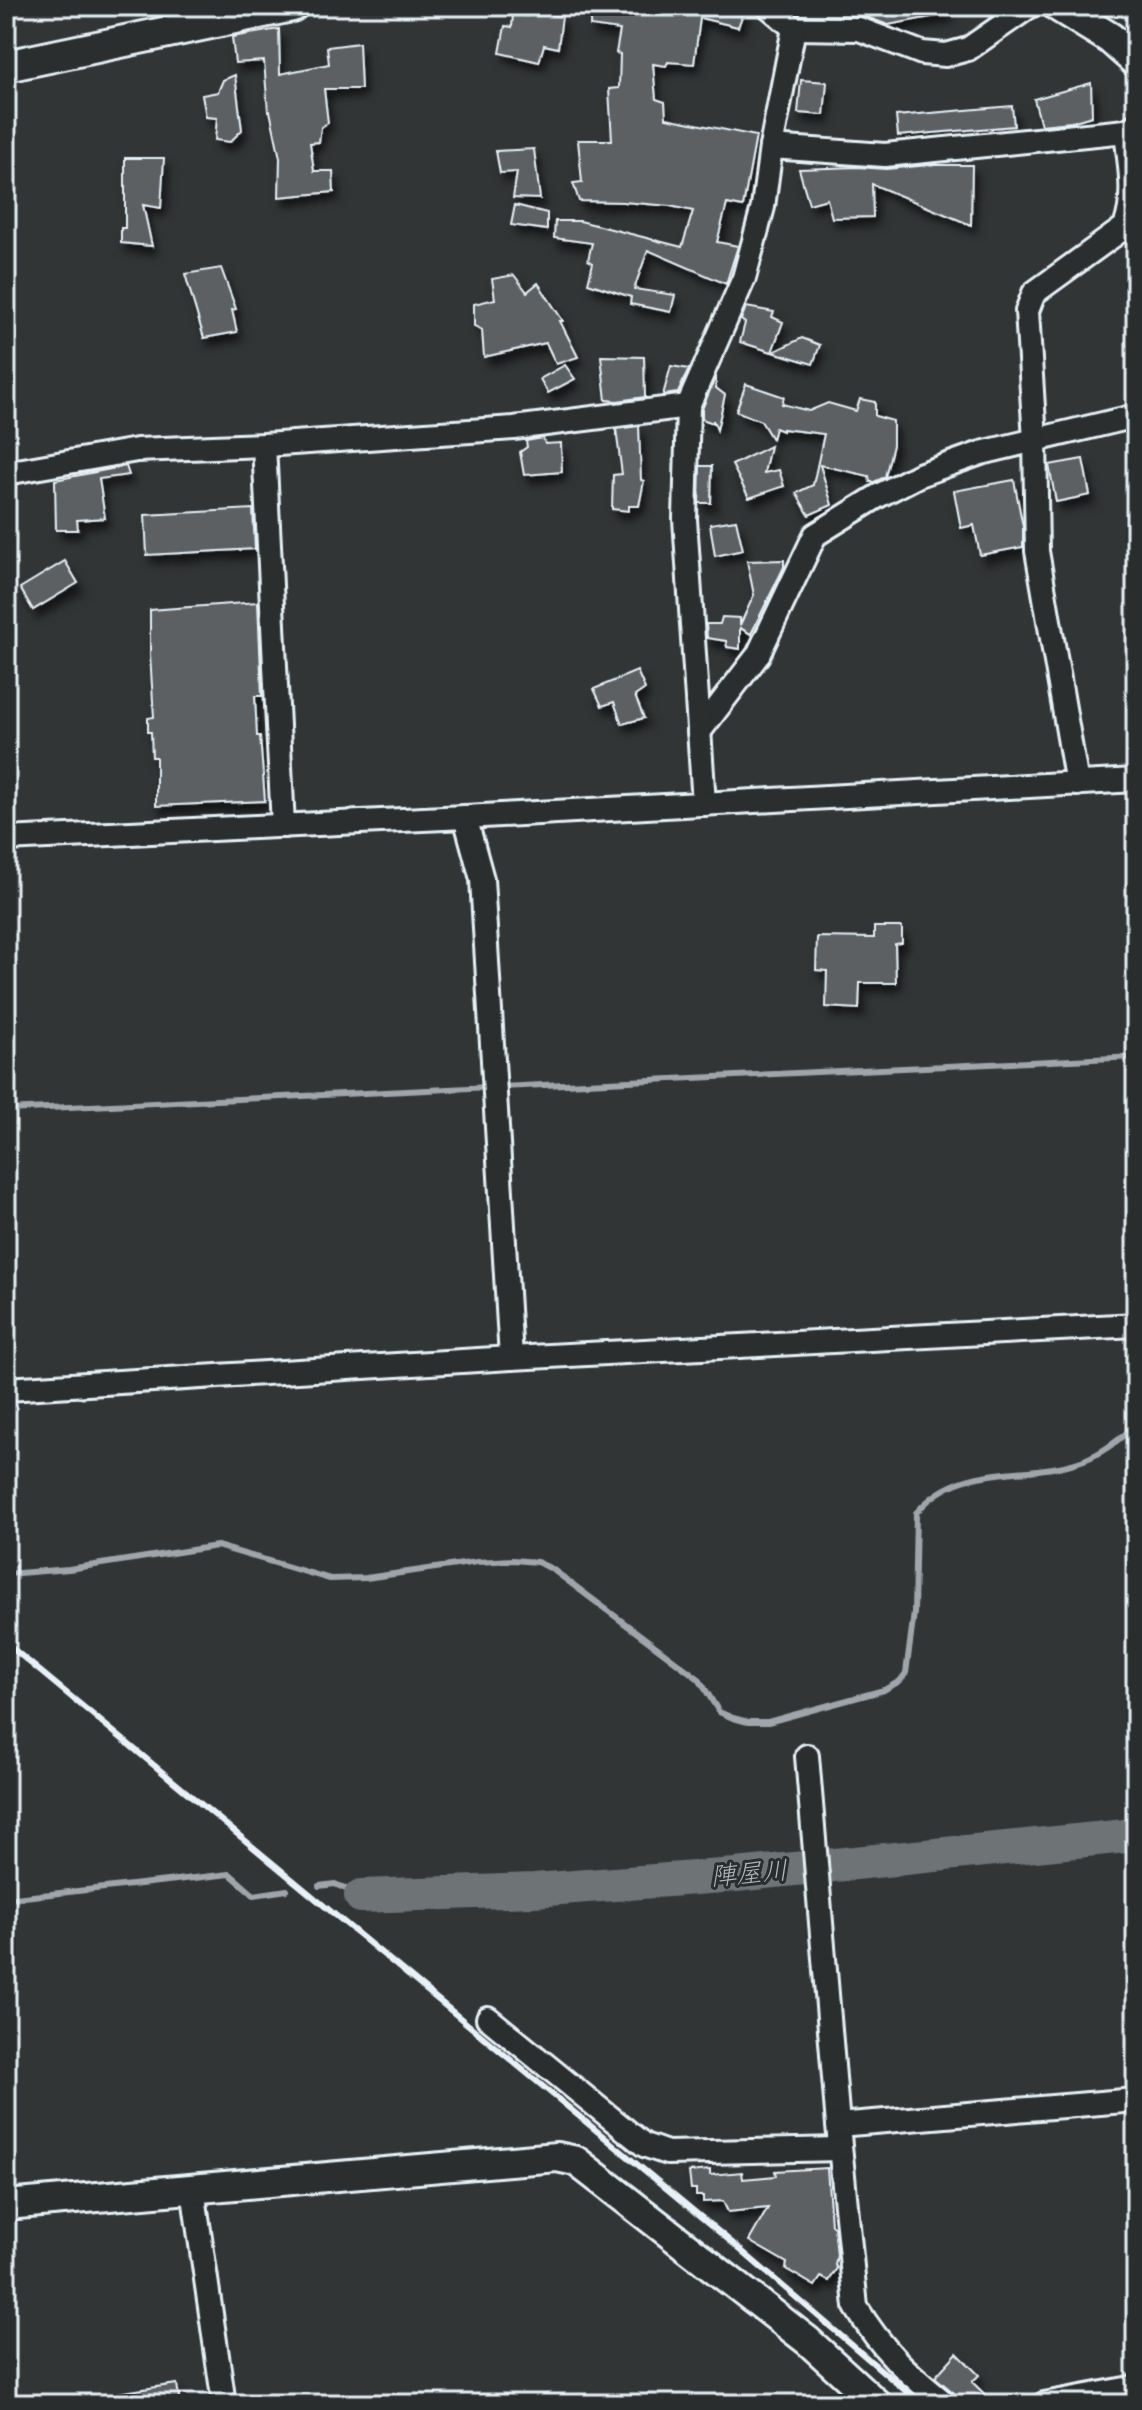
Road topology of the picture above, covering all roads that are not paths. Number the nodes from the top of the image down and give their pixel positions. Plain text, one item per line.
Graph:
1 (292, 6) edge
2 (768, 6) edge
3 (1030, 6) edge
4 (1058, 6) edge
5 (794, 28) junction
6 (1136, 61) edge
7 (6, 66) edge
8 (1131, 128) edge
9 (771, 147) junction
10 (688, 406) junction
11 (1136, 416) edge
12 (1035, 440) junction
13 (264, 445) junction
14 (6, 473) edge
15 (699, 732) junction
16 (1136, 780) edge
17 (1077, 784) junction
18 (704, 804) junction
19 (465, 817) junction
20 (283, 826) junction
21 (6, 839) edge
22 (1136, 1325) edge
23 (511, 1358) junction
24 (6, 1389) edge
25 (807, 1756) dead end
26 (488, 2018) dead end
27 (1136, 2100) edge
28 (838, 2125) junction
29 (840, 2149) junction
30 (193, 2189) junction
31 (6, 2205) edge
32 (1136, 2387) edge
33 (224, 2404) edge
34 (877, 2404) edge
35 (946, 2404) edge
36 (1044, 2404) edge

1 - 7 main road
2 - 5 street
3 - 5 street
4 - 6 main road
5 - 9 street
8 - 9 street
8 - 12 street
9 - 10 street
10 - 13 street
10 - 15 street
11 - 12 street
12 - 15 street
12 - 17 street
13 - 14 street
13 - 20 street
15 - 18 street
16 - 17 street
17 - 18 street
18 - 19 street
19 - 20 street
19 - 23 street
20 - 21 street
22 - 23 street
23 - 24 street
25 - 28 street
26 - 29 street
27 - 28 street
28 - 29 street
29 - 35 street
30 - 31 street
30 - 33 street
30 - 34 street
32 - 36 street

